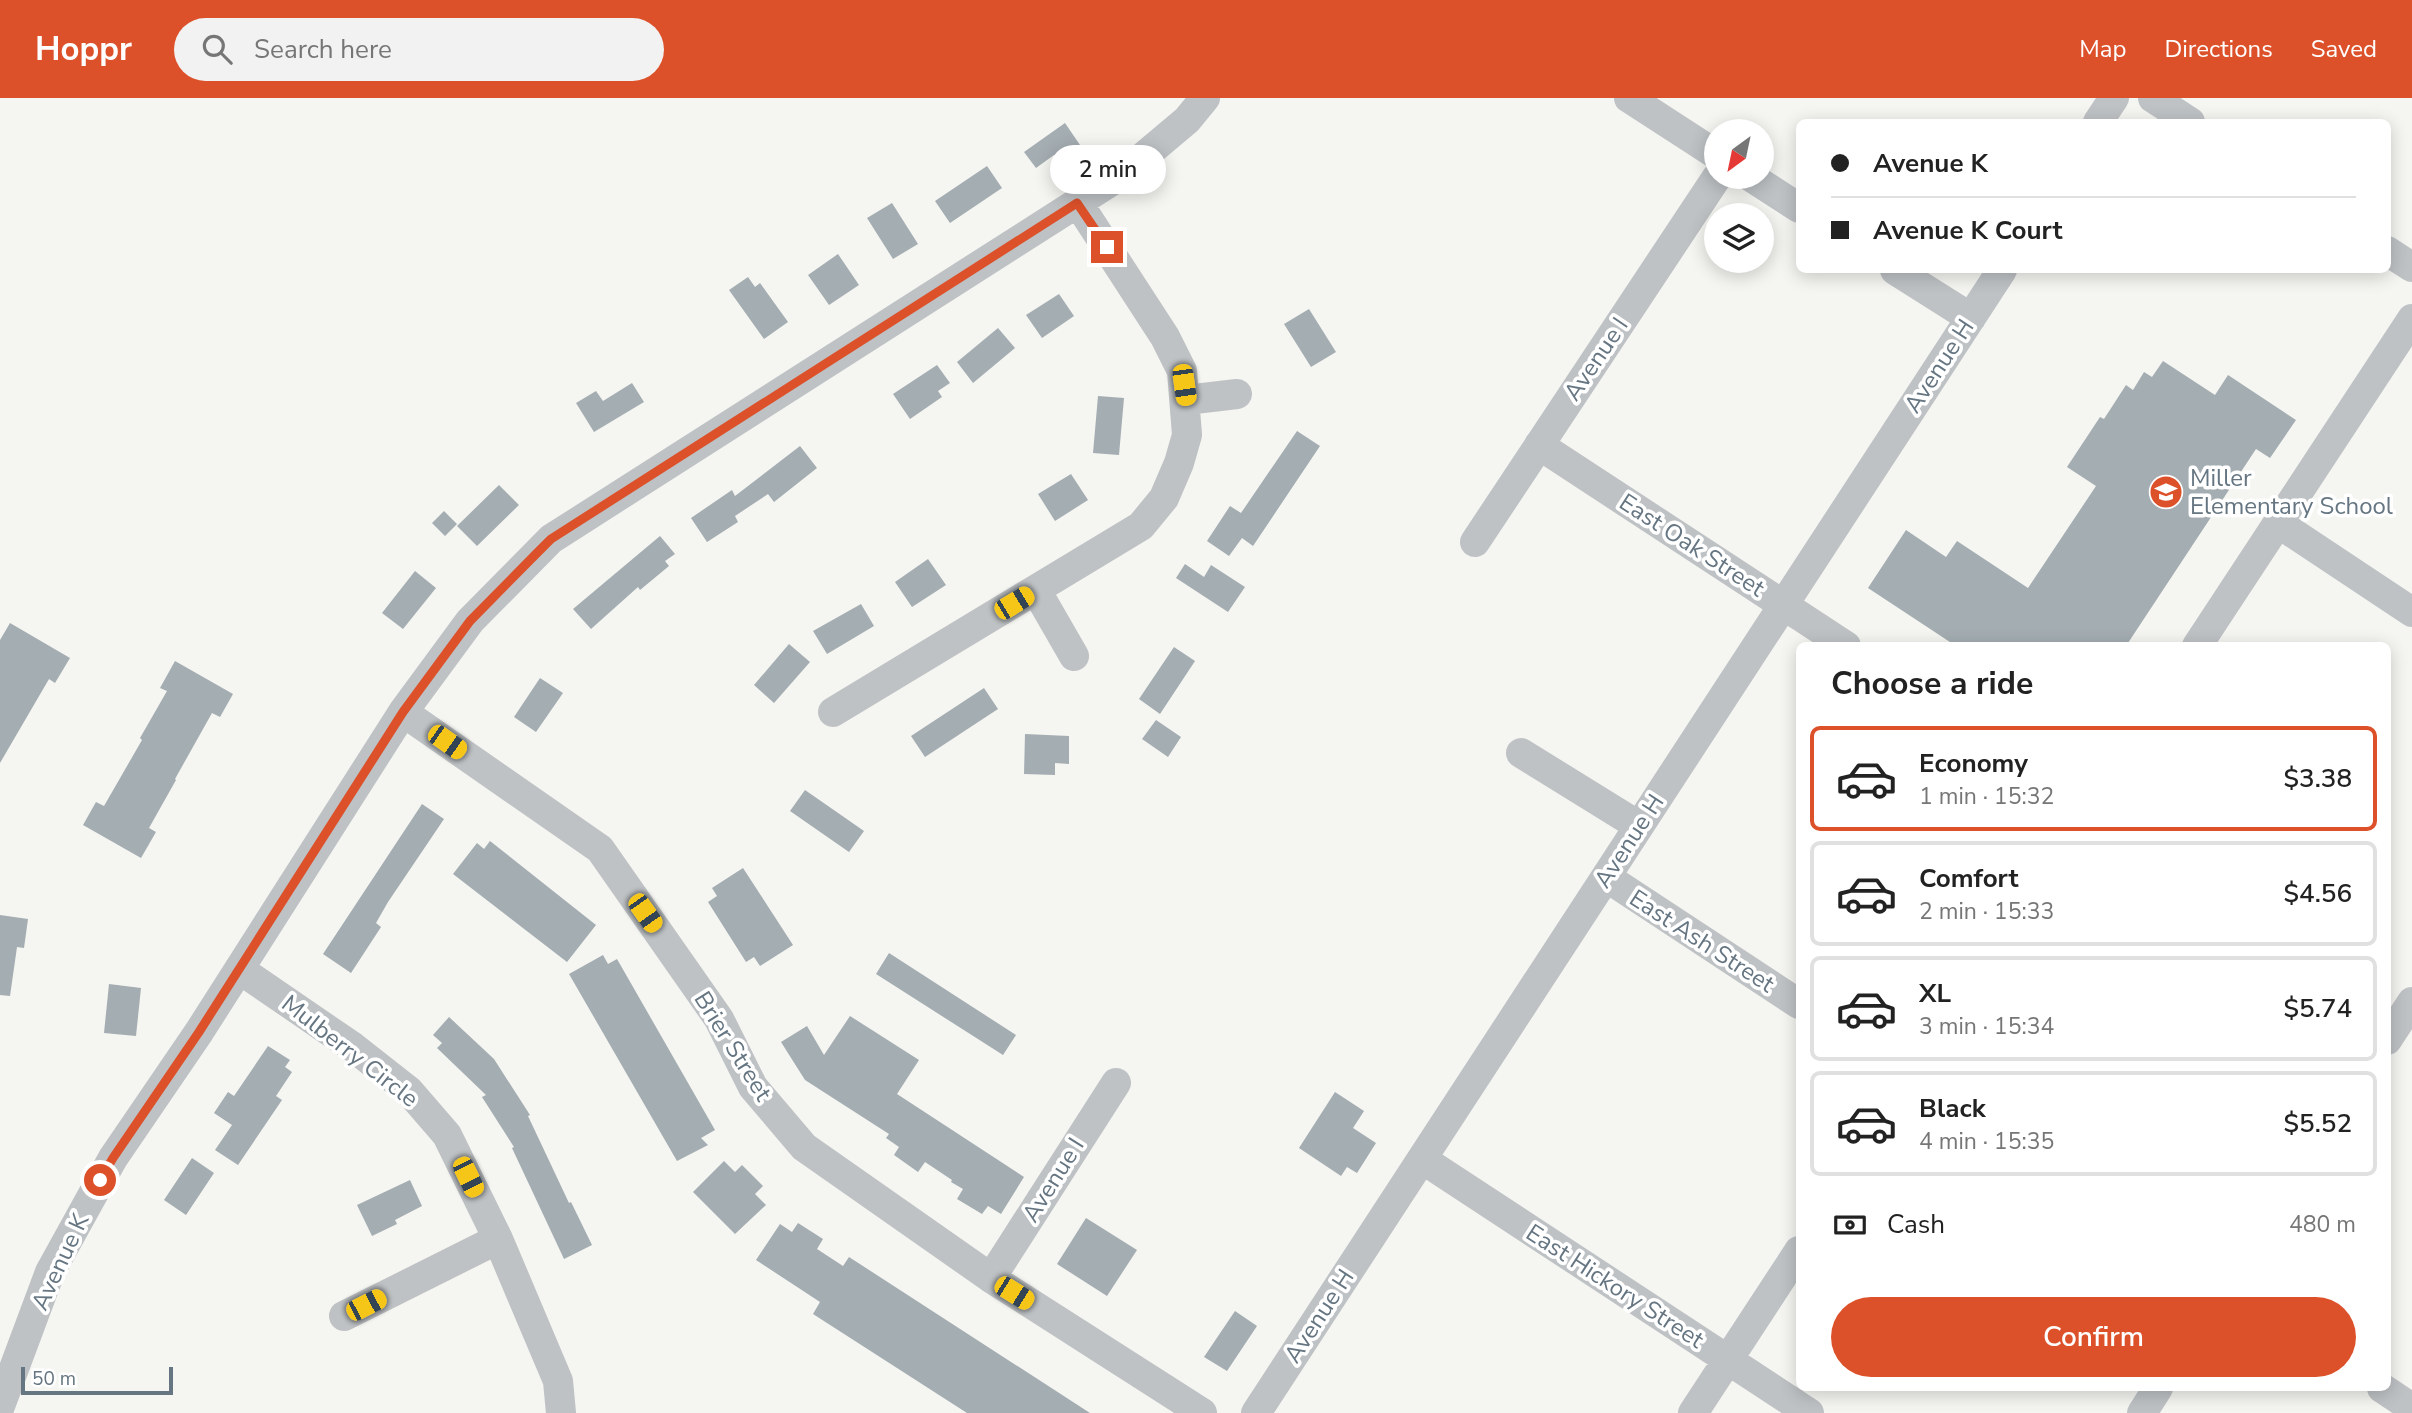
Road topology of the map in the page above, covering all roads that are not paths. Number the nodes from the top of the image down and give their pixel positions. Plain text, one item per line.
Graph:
1 (1205, 98) edge
2 (2114, 98) edge
3 (2153, 98) edge
4 (1645, 102) edge
5 (2100, 119) edge
6 (2185, 119) edge
7 (1704, 145) edge
8 (1709, 189) edge
9 (1770, 189) edge
10 (1077, 203) junction
11 (1796, 206) edge
12 (2391, 254) edge
13 (2412, 267) edge
14 (1900, 273) edge
15 (2000, 273) edge
16 (1970, 318) junction
17 (2412, 319) edge
18 (1237, 394) dead end
19 (1186, 400) junction
20 (1539, 445) junction
21 (2278, 523) junction
22 (1475, 542) dead end
23 (1036, 590) junction
24 (1783, 605) junction
25 (2412, 612) edge
26 (1840, 642) edge
27 (2200, 642) edge
28 (1074, 656) dead end
29 (403, 712) junction
30 (833, 712) dead end
31 (1521, 753) dead end
32 (1639, 826) junction
33 (1606, 877) junction
34 (239, 969) junction
35 (1796, 1002) edge
36 (2404, 1007) edge
37 (2391, 1032) edge
38 (1116, 1083) dead end
39 (1422, 1159) junction
40 (498, 1239) junction
41 (1796, 1256) edge
42 (991, 1278) junction
43 (344, 1316) dead end
44 (1728, 1360) junction
45 (2156, 1391) edge
46 (2386, 1391) edge
47 (0, 1406) edge
48 (2412, 1408) edge
49 (561, 1413) edge
50 (1202, 1413) edge
51 (1256, 1413) edge
52 (1693, 1413) edge
53 (1809, 1413) edge
54 (2142, 1413) edge

1 - 10 street, Avenue K
2 - 5 street
3 - 6 street
4 - 7 street
8 - 20 street, Avenue I
9 - 11 street
10 - 19 street
10 - 29 street, Avenue K
12 - 13 street
14 - 16 street
15 - 16 street, Avenue H
16 - 24 street, Avenue H
17 - 21 street
18 - 19 street
19 - 23 street
20 - 22 street, Avenue I
20 - 24 street, East Oak Street
21 - 25 street
21 - 27 street
23 - 28 street
23 - 30 street
24 - 26 street, East Oak Street
24 - 32 street, Avenue H
29 - 34 street, Avenue K
29 - 42 street, Brier Street
31 - 32 street
32 - 33 street, Avenue H
33 - 35 street, East Ash Street
33 - 39 street, Avenue H
34 - 40 street, Mulberry Circle
34 - 47 street, Avenue K
36 - 37 street
38 - 42 street, Avenue I
39 - 44 street, East Hickory Street
39 - 51 street, Avenue H
40 - 43 street
40 - 49 street, Mulberry Circle
41 - 44 street
42 - 50 street, Brier Street
44 - 52 street
44 - 53 street, East Hickory Street
45 - 54 street
46 - 48 street

